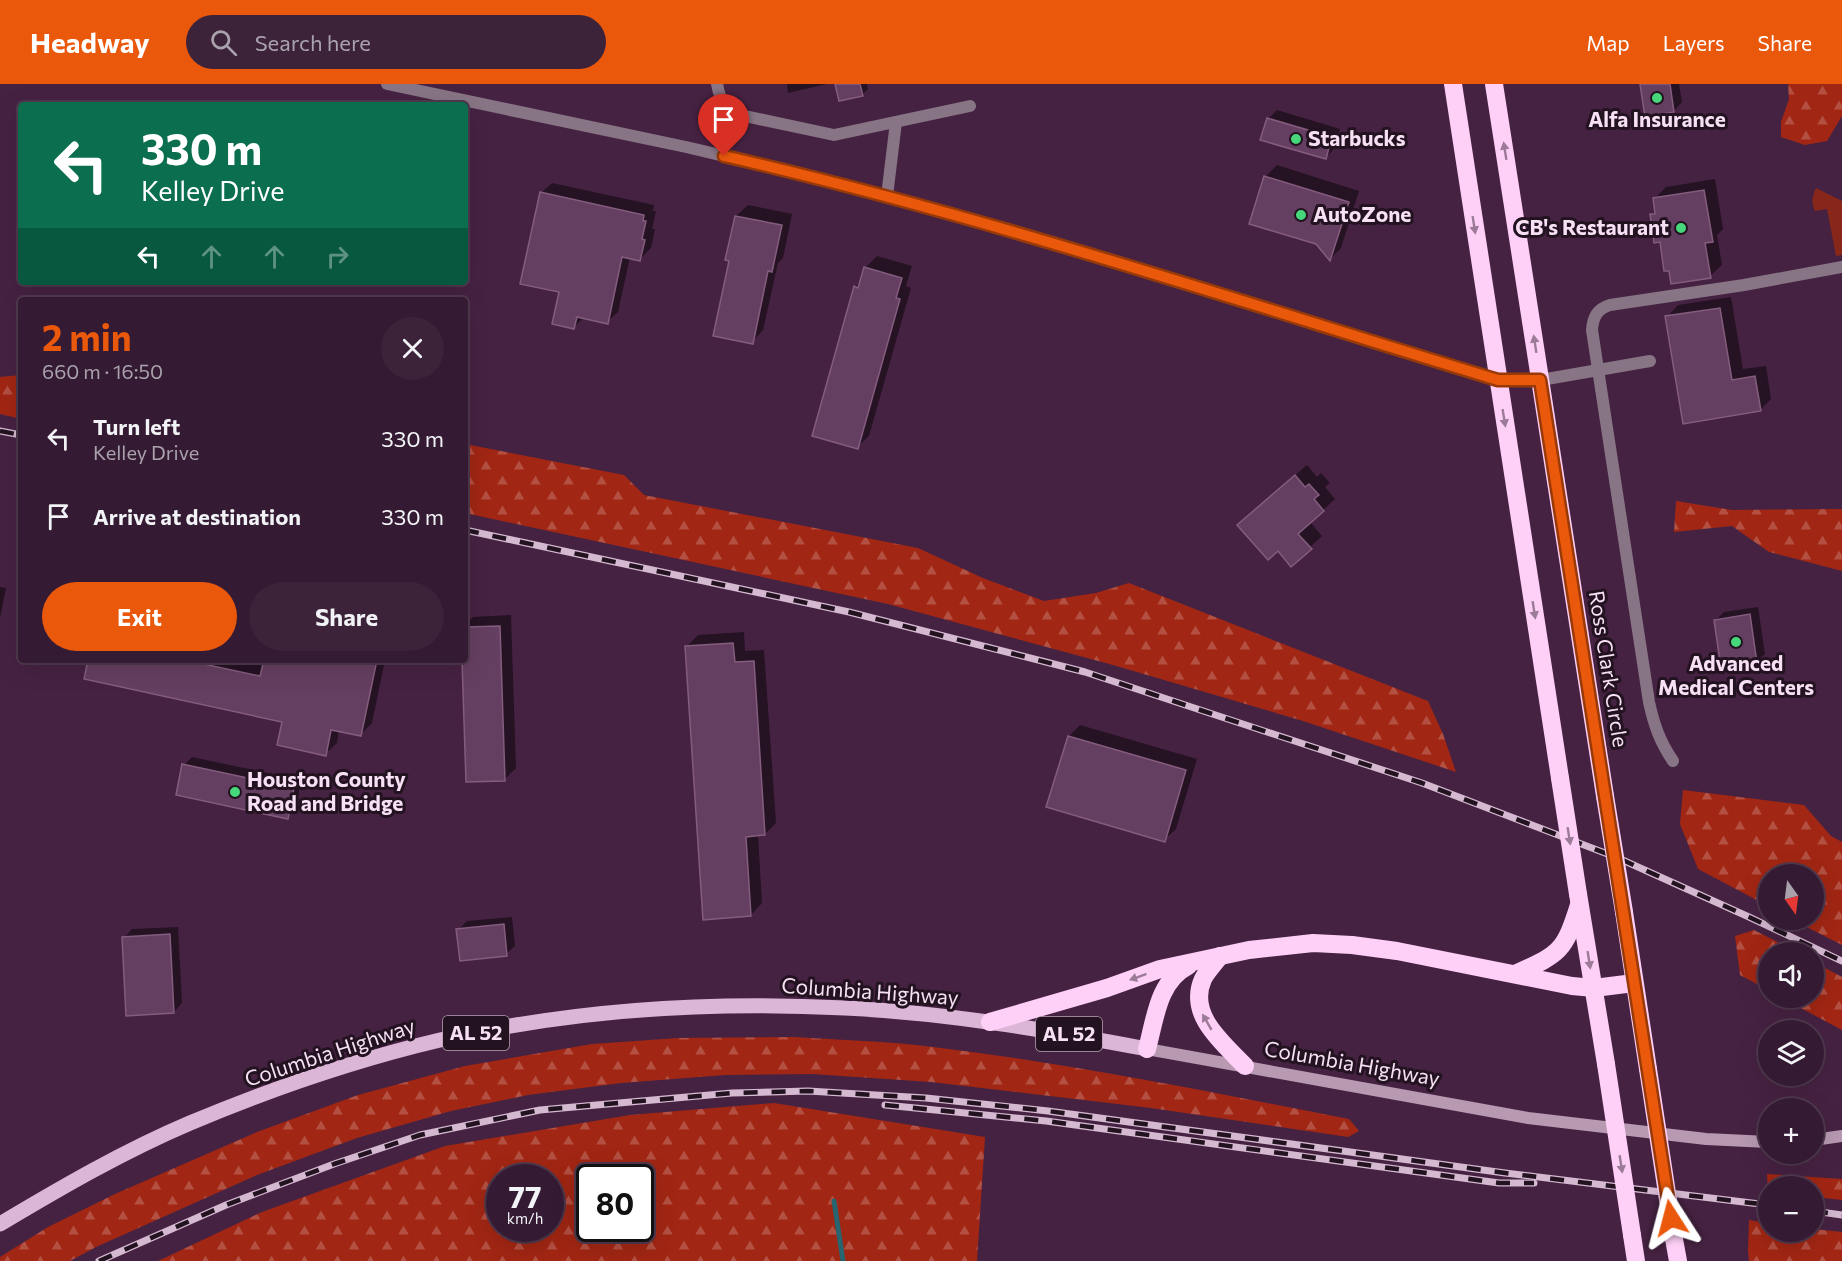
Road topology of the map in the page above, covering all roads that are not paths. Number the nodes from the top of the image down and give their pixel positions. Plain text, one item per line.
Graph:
1 (387, 84) edge
2 (717, 84) edge
3 (1453, 84) edge
4 (1494, 84) edge
5 (970, 106) dead end
6 (896, 122) junction
7 (887, 196) junction
8 (1842, 267) edge
9 (1650, 361) dead end
10 (1598, 370) junction
11 (1498, 380) junction
12 (1540, 380) junction
13 (1672, 761) dead end
14 (1579, 898) junction
15 (1220, 956) junction
16 (1195, 963) junction
17 (1515, 974) junction
18 (1635, 983) junction
19 (1594, 988) junction
20 (990, 1022) junction
21 (1147, 1049) junction
22 (1245, 1066) junction
23 (1842, 1136) edge
24 (1824, 1139) edge
25 (1758, 1142) edge
26 (0, 1224) edge
27 (1636, 1261) edge
28 (1678, 1261) edge

1 - 7 street
2 - 6 street
3 -> 11 highway
12 -> 4 highway, Ross Clark Circle
5 - 6 street
6 - 7 street
7 - 11 street
8 - 10 street
9 - 10 street
10 - 12 street
10 - 13 street
11 - 12 street
11 -> 14 highway, bridge
12 - 18 highway, Ross Clark Circle, bridge
14 - 17 highway
14 -> 19 highway
15 - 16 highway
15 - 17 highway
22 -> 15 highway
16 -> 20 highway
16 - 21 highway
17 - 19 highway
18 - 19 highway
18 - 28 highway, Ross Clark Circle, bridge
19 -> 27 highway, bridge
20 - 21 main road, Columbia Highway / AL 52
20 - 26 main road, Columbia Highway / AL 52
21 - 22 main road, Columbia Highway / AL 52
22 - 25 main road, Columbia Highway / AL 52
23 - 24 main road

